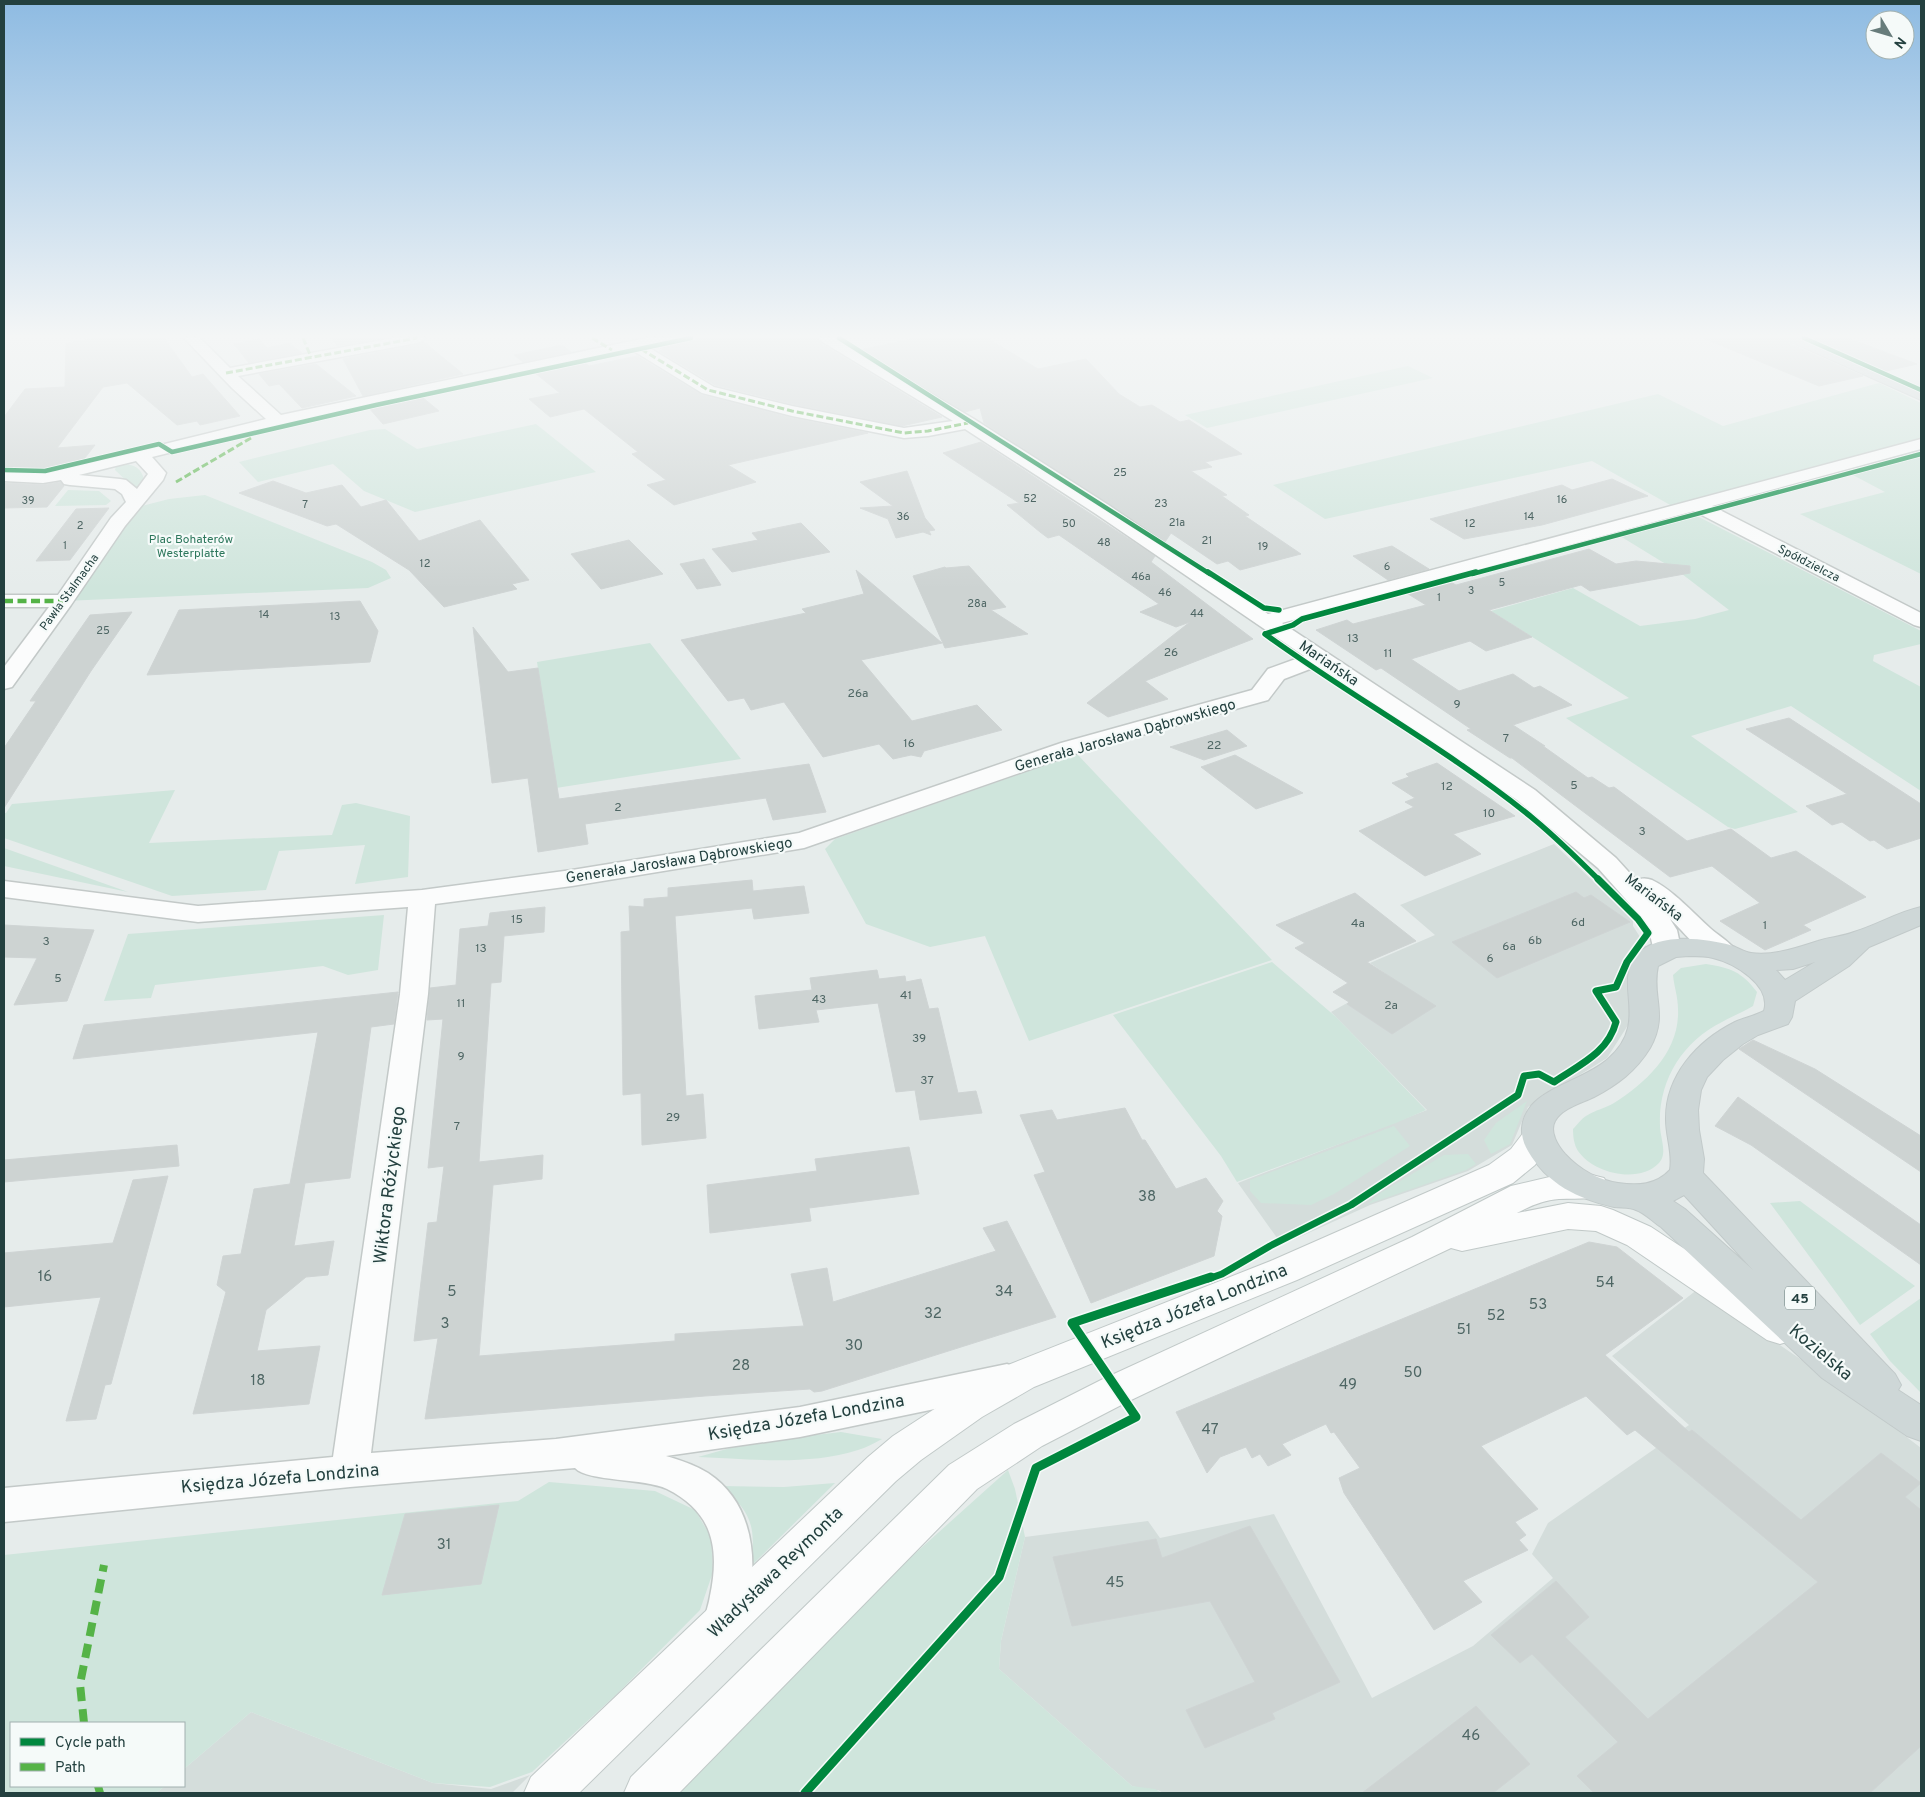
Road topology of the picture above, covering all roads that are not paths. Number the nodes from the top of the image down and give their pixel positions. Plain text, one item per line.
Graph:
1 (275, 422) edge
2 (847, 422) edge
3 (968, 423) joint
4 (1921, 444) edge
5 (140, 455) junction
6 (105, 464) junction
7 (4, 476) edge
8 (43, 478) junction
9 (120, 484) junction
10 (1696, 505) junction
11 (130, 508) junction
12 (4, 600) edge
13 (64, 600) junction
14 (1266, 621) junction
15 (1921, 621) edge
16 (1321, 658) junction
17 (4, 682) edge
18 (1607, 863) junction
19 (4, 889) edge
20 (422, 898) junction
21 (1921, 915) edge
22 (1861, 940) junction
23 (1667, 949) junction
24 (1734, 957) junction
25 (1780, 997) junction
26 (1538, 1136) junction
27 (1685, 1175) junction
28 (1592, 1187) junction
29 (1642, 1197) junction
30 (1424, 1246) junction
31 (1835, 1367) junction
32 (1021, 1376) junction
33 (1919, 1423) edge
34 (556, 1455) junction
35 (350, 1472) junction
36 (4, 1505) edge
37 (722, 1624) junction
38 (547, 1793) edge
39 (647, 1793) edge

1 - 5 street
2 - 3 street
3 - 14 street, Mariańska
4 - 10 street
5 - 6 street
5 - 11 street, Pawła Stalmacha
6 - 8 street
6 - 9 street
7 - 8 street
8 - 9 street
9 - 11 street
10 - 14 street
10 - 15 street, Spółdzielcza
11 - 13 street, Pawła Stalmacha
12 - 13 street
13 - 17 street, Pawła Stalmacha
14 - 16 street, Mariańska
16 - 18 street, Mariańska
16 - 20 street, Generała Jarosława Dąbrowskiego
18 - 23 street, Mariańska
18 - 24 street, Mariańska
19 - 20 street, Generała Jarosława Dąbrowskiego
20 - 35 street, Wiktora Różyckiego
21 - 22 main road
22 - 24 main road
22 - 25 main road
23 - 24 main road
23 - 26 main road
24 - 25 main road
25 - 27 main road
26 - 28 main road, 45
26 - 32 main road, Księdza Józefa Londzina
27 - 29 main road, 45
27 - 33 main road, Kozielska / 45
28 - 29 main road, 45
28 - 30 main road
29 - 31 main road, Kozielska / 45
30 - 31 main road
30 - 39 main road
31 - 33 main road, Kozielska / 45
32 - 34 street, Księdza Józefa Londzina
32 - 37 main road, Władysława Reymonta
34 - 35 street, Księdza Józefa Londzina
34 - 37 street, Księdza Józefa Londzina
35 - 36 street, Księdza Józefa Londzina
37 - 38 main road, Władysława Reymonta

